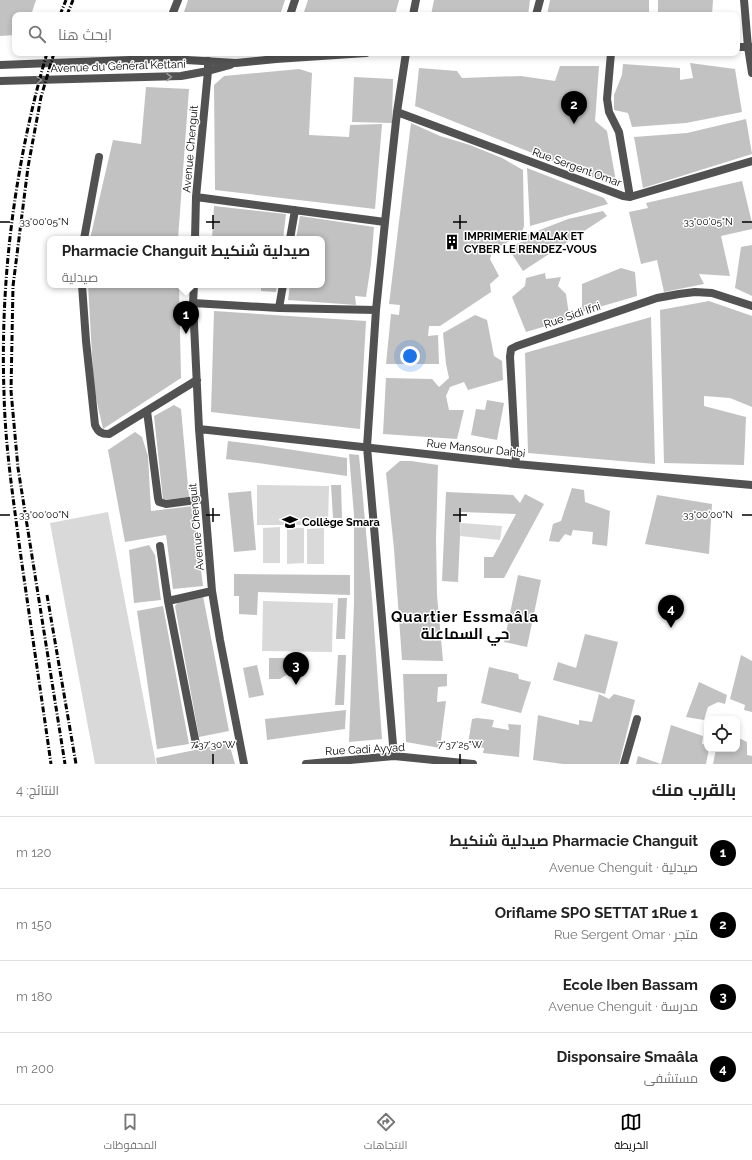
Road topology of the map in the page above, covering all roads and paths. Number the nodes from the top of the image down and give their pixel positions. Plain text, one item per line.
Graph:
1 (178, 0) edge
2 (295, 0) edge
3 (416, 0) edge
4 (540, 0) edge
5 (744, 0) edge
6 (173, 12) edge
7 (291, 12) edge
8 (414, 12) edge
9 (537, 12) edge
10 (750, 47) edge
11 (158, 56) edge
12 (277, 56) edge
13 (406, 56) edge
14 (611, 56) edge
15 (208, 62) junction
16 (236, 63) junction
17 (0, 65) edge
18 (208, 71) junction
19 (752, 73) edge
20 (0, 81) edge
21 (397, 112) junction
22 (99, 157) dead end
23 (752, 162) edge
24 (196, 197) junction
25 (630, 197) junction
26 (295, 210) junction
27 (385, 222) junction
28 (85, 236) edge
29 (195, 236) edge
30 (291, 236) edge
31 (82, 288) edge
32 (194, 288) edge
33 (282, 288) edge
34 (193, 303) junction
35 (752, 306) edge
36 (279, 308) junction
37 (376, 310) junction
38 (197, 380) junction
39 (147, 411) junction
40 (199, 429) junction
41 (367, 446) junction
42 (516, 464) junction
43 (752, 484) edge
44 (204, 499) junction
45 (160, 546) dead end
46 (212, 591) junction
47 (168, 601) junction
48 (637, 719) dead end
49 (196, 744) dead end
50 (394, 756) junction
51 (432, 762) edge
52 (342, 763) edge
53 (244, 764) edge
54 (306, 764) edge
55 (472, 764) edge
56 (624, 764) edge

1 - 6 street
2 - 7 street
3 - 8 street
4 - 9 street
5 - 10 street
10 - 19 street
11 - 15 street, Avenue du Général Kettani
11 - 17 street, Avenue du Général Kettani
12 - 16 street, Avenue du Général Kettani
13 - 21 street
14 - 25 street
15 - 16 street, Avenue du Général Kettani
15 - 18 street, Avenue Chenguit
16 - 18 street, Avenue du Général Kettani
20 -> 18 street, Avenue du Général Kettani
18 - 24 street, Avenue Chenguit
21 - 25 street, Rue Sergent Omar
21 - 27 street
22 - 28 street
23 - 25 street, Rue Sergent Omar
24 - 26 street
24 - 29 street, Avenue Chenguit
26 - 27 street
26 - 30 street
27 - 37 street
31 - 39 street
32 - 34 street, Avenue Chenguit
33 - 36 street
34 - 36 street
34 - 38 street, Avenue Chenguit
35 - 42 street, Rue Sidi Ifni
36 - 37 street
37 - 41 street
38 - 39 street
38 - 40 street, Avenue Chenguit
39 - 44 street
40 - 41 street, Rue Mansour Dahbi
40 - 44 street, Avenue Chenguit
41 - 42 street, Rue Mansour Dahbi
41 - 50 street
42 - 43 street, Rue Mansour Dahbi
44 - 46 street, Avenue Chenguit
45 - 47 street
46 - 47 street
46 - 53 street, Avenue Chenguit
47 - 49 street
48 - 56 street
50 - 51 street, Rue Cadi Ayyad
50 - 52 street, Rue Cadi Ayyad
51 - 55 street, Rue Cadi Ayyad
52 - 54 street, Rue Cadi Ayyad

